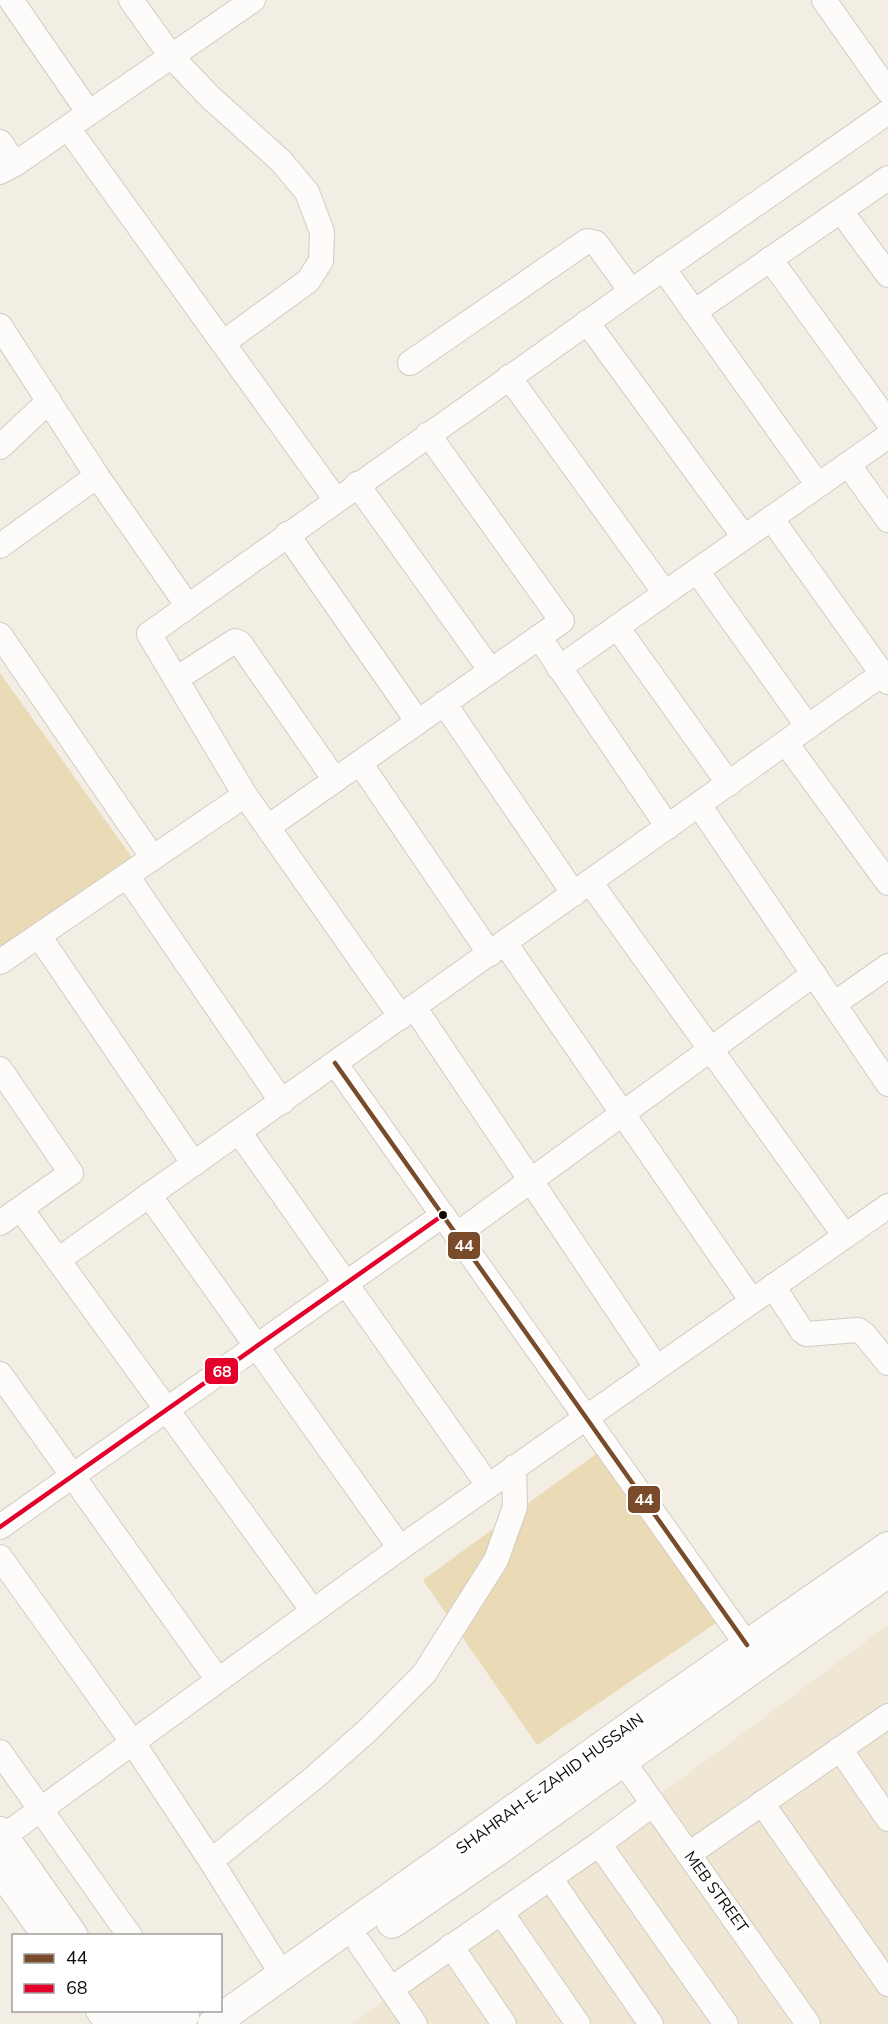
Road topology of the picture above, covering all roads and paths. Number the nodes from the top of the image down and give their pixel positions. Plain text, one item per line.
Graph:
1 (11, 0) edge
2 (131, 0) edge
3 (824, 0) edge
4 (247, 2) edge
5 (171, 56) junction
6 (888, 91) edge
7 (888, 112) edge
8 (89, 113) junction
9 (68, 128) junction
10 (0, 142) edge
11 (8, 168) edge
12 (888, 178) edge
13 (841, 210) junction
14 (770, 259) junction
15 (663, 268) junction
16 (888, 275) edge
17 (631, 291) junction
18 (694, 312) junction
19 (586, 322) junction
20 (0, 326) edge
21 (223, 343) junction
22 (410, 363) dead end
23 (509, 377) junction
24 (49, 401) junction
25 (888, 422) edge
26 (428, 434) junction
27 (888, 436) edge
28 (0, 447) edge
29 (848, 464) junction
30 (97, 476) junction
31 (357, 484) junction
32 (818, 485) junction
33 (336, 500) junction
34 (771, 518) junction
35 (888, 520) edge
36 (287, 534) junction
37 (744, 537) junction
38 (0, 546) edge
39 (697, 571) junction
40 (665, 593) junction
41 (187, 605) junction
42 (617, 627) junction
43 (0, 634) edge
44 (539, 638) junction
45 (559, 668) junction
46 (491, 671) junction
47 (885, 678) edge
48 (176, 679) junction
49 (444, 704) junction
50 (418, 722) junction
51 (808, 727) junction
52 (786, 743) junction
53 (360, 763) junction
54 (335, 780) junction
55 (729, 784) junction
56 (245, 795) junction
57 (699, 805) junction
58 (268, 827) junction
59 (668, 827) junction
60 (153, 858) junction
61 (127, 876) junction
62 (888, 883) edge
63 (582, 888) junction
64 (39, 936) junction
65 (497, 948) junction
66 (0, 962) edge
67 (888, 966) edge
68 (814, 974) junction
69 (834, 1004) junction
70 (408, 1012) junction
71 (711, 1049) junction
72 (335, 1064) junction
73 (0, 1069) edge
74 (888, 1084) edge
75 (282, 1102) junction
76 (623, 1113) junction
77 (239, 1132) junction
78 (194, 1164) junction
79 (531, 1181) junction
80 (149, 1195) junction
81 (888, 1206) edge
82 (21, 1209) junction
83 (443, 1215) junction
84 (0, 1223) edge
85 (456, 1235) junction
86 (845, 1236) junction
87 (58, 1260) junction
88 (346, 1284) junction
89 (773, 1286) junction
90 (752, 1301) junction
91 (257, 1346) junction
92 (888, 1363) edge
93 (656, 1367) junction
94 (0, 1374) edge
95 (167, 1409) junction
96 (585, 1418) junction
97 (514, 1467) junction
98 (73, 1476) junction
99 (488, 1485) junction
100 (0, 1527) edge
101 (888, 1547) edge
102 (400, 1548) junction
103 (0, 1557) edge
104 (888, 1572) edge
105 (313, 1611) junction
106 (747, 1645) junction
107 (218, 1680) junction
108 (888, 1716) edge
109 (133, 1743) junction
110 (840, 1749) junction
111 (0, 1752) edge
112 (623, 1761) junction
113 (762, 1803) junction
114 (653, 1804) junction
115 (41, 1809) junction
116 (888, 1819) edge
117 (599, 1844) junction
118 (3, 1849) edge
119 (689, 1854) junction
120 (211, 1860) junction
121 (550, 1878) junction
122 (501, 1912) junction
123 (47, 1934) edge
124 (73, 1934) edge
125 (129, 1934) edge
126 (360, 1944) junction
127 (451, 1947) junction
128 (283, 1976) junction
129 (888, 1984) edge
130 (391, 1989) junction
131 (222, 2005) edge
132 (208, 2012) edge
133 (121, 2017) edge
134 (194, 2019) edge
135 (247, 2024) edge
136 (416, 2024) edge
137 (504, 2024) edge
138 (578, 2024) edge
139 (651, 2024) edge
140 (726, 2024) edge
141 (808, 2024) edge

1 - 8 street
2 - 5 street
3 - 6 street
4 - 5 street
5 - 8 street
5 - 21 street
7 - 15 street
8 - 9 street
9 - 11 street
9 - 21 street
10 - 11 street
12 - 13 street
13 - 14 street
13 - 16 street
14 - 18 street
14 - 25 street
15 - 17 street
15 - 18 street
17 - 19 street
17 - 22 street
18 - 32 street
19 - 23 street
19 - 37 street
20 - 24 street
21 - 33 street
23 - 26 street
23 - 40 street
24 - 28 street
24 - 30 street
26 - 31 street
26 - 44 street
27 - 29 street
29 - 32 street
29 - 35 street
30 - 38 street
30 - 41 street
31 - 33 street
31 - 46 street
32 - 34 street
33 - 36 street
34 - 37 street
34 - 47 street
36 - 41 street
36 - 50 street
37 - 39 street
39 - 40 street
39 - 51 street
40 - 42 street
41 - 48 street
42 - 45 street
42 - 55 street
43 - 60 street
44 - 45 street
44 - 46 street
45 - 59 street
46 - 49 street
47 - 51 street
48 - 54 street
48 - 56 street
49 - 50 street
49 - 63 street
50 - 53 street
51 - 52 street
52 - 55 street
52 - 62 street
53 - 54 street
53 - 65 street
54 - 58 street
55 - 57 street
56 - 58 street
56 - 60 street
57 - 59 street
57 - 68 street
58 - 70 street
59 - 63 street
60 - 61 street
61 - 64 street
61 - 75 street
63 - 65 street
63 - 71 street
64 - 66 street
64 - 78 street
65 - 70 street
65 - 76 street
67 - 69 street
68 - 69 street
68 - 71 street
69 - 74 street
70 - 72 street
70 - 79 street
71 - 76 street
71 - 86 street
72 - 75 street
72 - 83 street
73 - 82 street
75 - 77 street
76 - 79 street
76 - 90 street
77 - 78 street
77 - 88 street
78 - 80 street
79 - 85 street
79 - 93 street
80 - 87 street
80 - 91 street
81 - 86 street
82 - 84 street
82 - 87 street
83 - 85 street
83 - 88 street
85 - 96 street
86 - 89 street
87 - 95 street
88 - 91 street
88 - 99 street
89 - 90 street
89 - 92 street
90 - 93 street
91 - 95 street
91 - 102 street
93 - 96 street
94 - 98 street
95 - 98 street
95 - 105 street
96 - 97 street
96 - 106 street
97 - 99 street
97 - 120 street
98 - 100 street
98 - 107 street
99 - 102 street
101 - 106 main road, SHAHRAH-E-ZAHID HUSSAIN
102 - 105 street
103 - 109 street
104 - 112 main road, SHAHRAH-E-ZAHID HUSSAIN
105 - 107 street
106 - 128 main road, SHAHRAH-E-ZAHID HUSSAIN
107 - 109 street
108 - 110 street
109 - 115 street
109 - 120 street
110 - 113 street
110 - 116 street
111 - 115 street
112 - 114 street, MEB STREET
112 - 126 main road, SHAHRAH-E-ZAHID HUSSAIN
113 - 119 street
113 - 129 street
114 - 117 street
114 - 119 street, MEB STREET
115 - 118 street
115 - 125 street
117 - 121 street
117 - 140 street
118 - 123 main road
118 - 124 main road
119 - 141 street, MEB STREET
120 - 128 street
121 - 122 street
121 - 139 street
122 - 127 street
122 - 138 street
126 - 130 street
126 - 135 main road, SHAHRAH-E-ZAHID HUSSAIN
127 - 130 street
127 - 137 street
128 - 131 main road, SHAHRAH-E-ZAHID HUSSAIN
130 - 136 street
132 - 134 main road, SHAHRAH-E-ZAHID HUSSAIN
133 - 134 street

